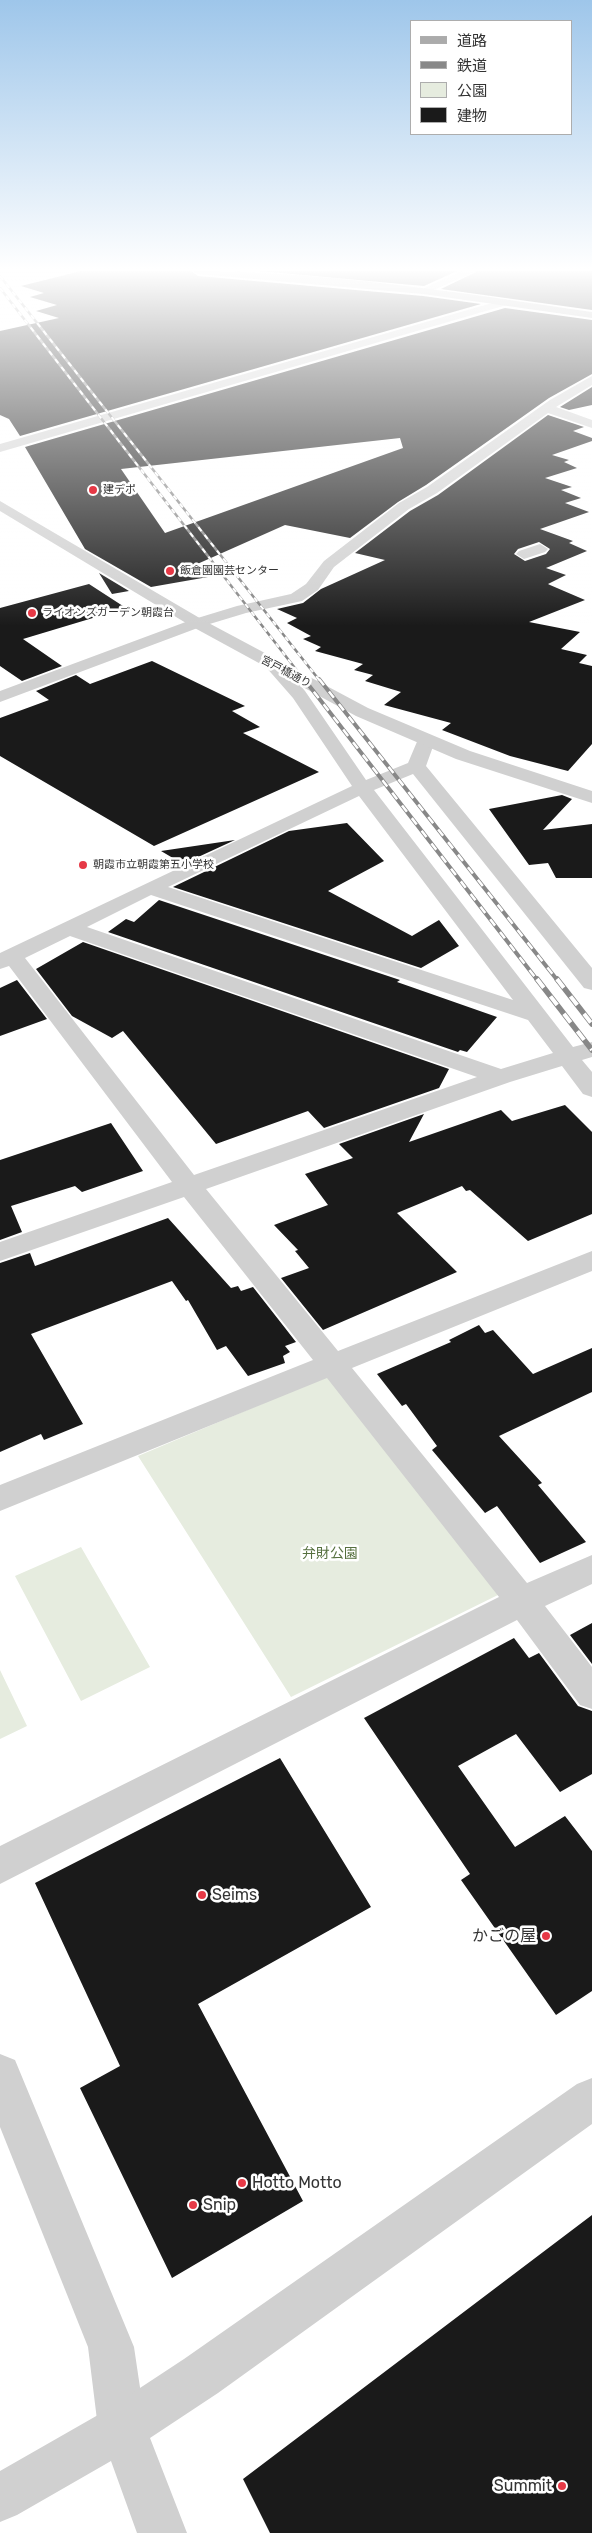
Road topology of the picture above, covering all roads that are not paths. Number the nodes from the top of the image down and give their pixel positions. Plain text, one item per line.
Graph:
1 (204, 389) edge
2 (577, 389) edge
3 (547, 408) junction
4 (592, 424) edge
5 (0, 448) edge
6 (0, 506) edge
7 (540, 549) dead end
8 (524, 554) dead end
9 (198, 623) junction
10 (274, 666) junction
11 (0, 697) edge
12 (426, 740) junction
13 (416, 766) junction
14 (362, 787) junction
15 (592, 797) edge
16 (150, 888) junction
17 (68, 928) junction
18 (6, 959) edge
19 (592, 983) edge
20 (534, 1015) junction
21 (592, 1049) edge
22 (568, 1055) junction
23 (501, 1077) junction
24 (592, 1088) edge
25 (189, 1186) junction
26 (0, 1252) edge
27 (592, 1260) edge
28 (332, 1363) junction
29 (0, 1498) edge
30 (592, 1569) edge
31 (522, 1601) junction
32 (592, 1694) edge
33 (0, 1866) edge
34 (0, 2074) edge
35 (592, 2099) edge
36 (122, 2428) junction
37 (0, 2498) edge
38 (162, 2533) edge

1 - 5 street
2 - 3 street
3 - 4 street
3 - 9 street
6 - 9 street, 宮戸橋通り
7 - 8 street
9 - 10 street, 宮戸橋通り
9 - 11 street
10 - 12 street, 宮戸橋通り
10 - 14 street
12 - 13 street
12 - 15 street, 宮戸橋通り
13 - 14 street
13 - 19 street
14 - 16 street
14 - 20 street
16 - 17 street
16 - 20 street
17 - 18 street
17 - 23 street
18 - 25 street
20 - 22 street
21 - 22 street
22 - 23 street
22 - 24 street
23 - 25 street
25 - 26 street
25 - 28 street
27 - 28 street
28 - 29 street
28 - 31 street
30 - 31 street
31 - 32 street
31 - 33 street
34 - 36 street
35 - 36 street
36 - 37 street
36 - 38 street

